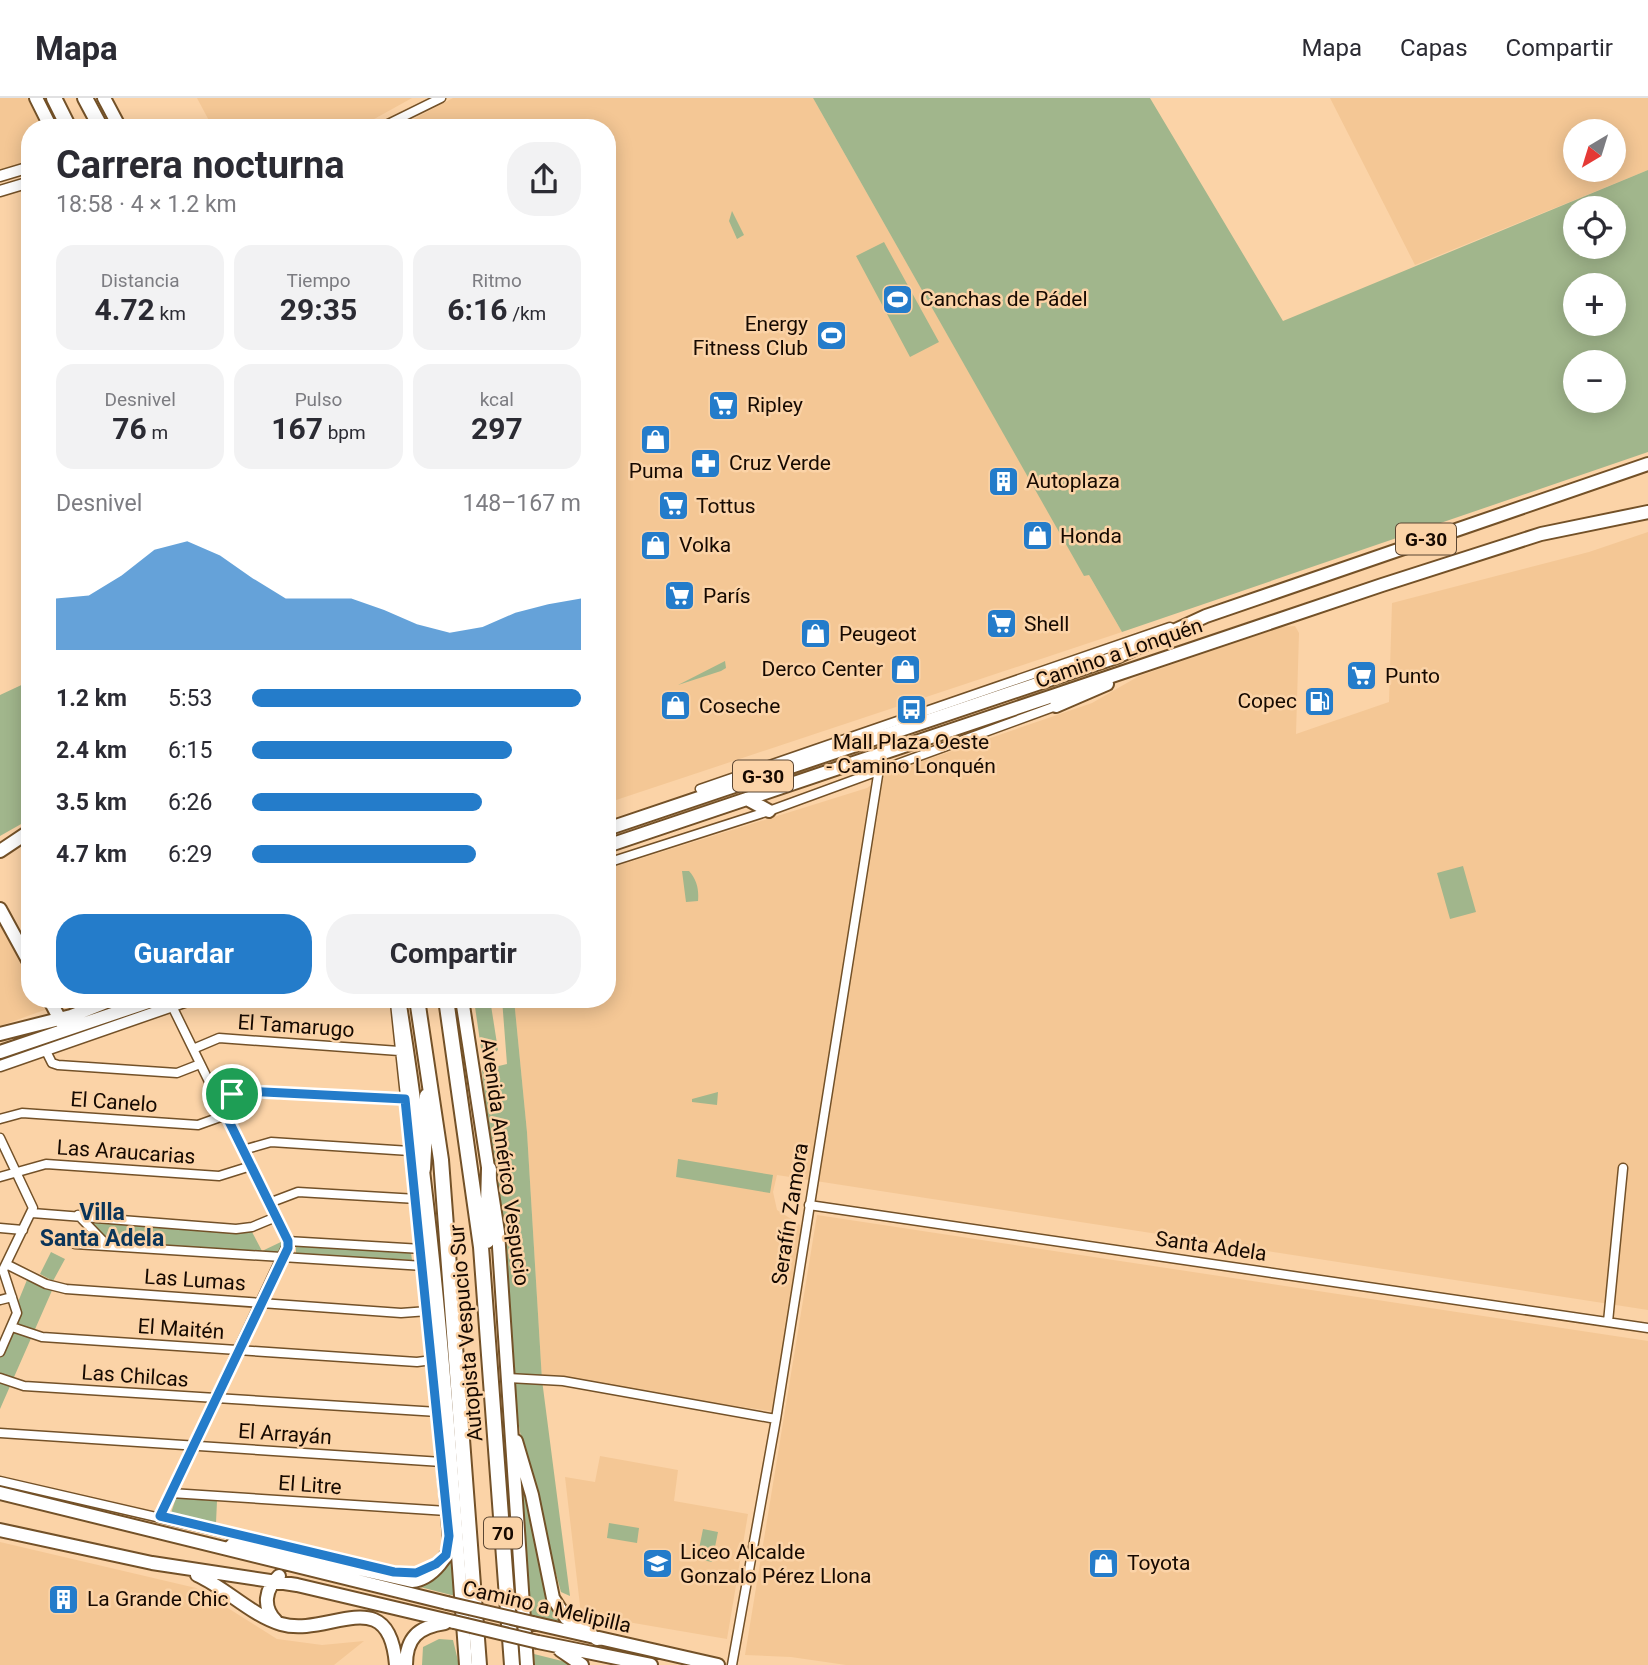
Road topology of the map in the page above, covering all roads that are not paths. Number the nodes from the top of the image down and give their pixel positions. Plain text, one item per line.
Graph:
1 (36, 98) edge
2 (54, 98) edge
3 (85, 98) edge
4 (95, 98) edge
5 (104, 98) edge
6 (441, 98) edge
7 (46, 119) edge
8 (64, 119) edge
9 (98, 119) edge
10 (101, 119) edge
11 (115, 119) edge
12 (398, 119) edge
13 (21, 170) edge
14 (0, 176) edge
15 (21, 185) edge
16 (0, 191) edge
17 (1648, 464) edge
18 (1648, 512) edge
19 (1206, 616) junction
20 (1133, 669) junction
21 (1056, 706) joint
22 (879, 769) junction
23 (699, 789) joint
24 (747, 799) junction
25 (769, 811) junction
26 (632, 820) junction
27 (616, 826) edge
28 (21, 837) edge
29 (616, 843) edge
30 (0, 851) edge
31 (616, 860) edge
32 (0, 909) edge
33 (21, 948) edge
34 (54, 1008) edge
35 (96, 1008) edge
36 (124, 1008) edge
37 (166, 1008) edge
38 (173, 1008) edge
39 (396, 1008) edge
40 (397, 1008) edge
41 (419, 1008) edge
42 (447, 1008) edge
43 (464, 1008) edge
44 (466, 1008) edge
45 (465, 1015) junction
46 (63, 1025) junction
47 (0, 1034) edge
48 (193, 1049) junction
49 (46, 1051) junction
50 (399, 1051) junction
51 (0, 1052) edge
52 (200, 1064) junction
53 (0, 1066) edge
54 (429, 1066) junction
55 (405, 1099) junction
56 (219, 1101) junction
57 (226, 1115) junction
58 (0, 1119) edge
59 (0, 1138) edge
60 (243, 1150) junction
61 (411, 1151) junction
62 (251, 1166) junction
63 (1623, 1168) dead end
64 (423, 1169) junction
65 (489, 1169) junction
66 (17, 1173) junction
67 (0, 1177) edge
68 (417, 1199) junction
69 (269, 1203) junction
70 (809, 1205) junction
71 (32, 1213) junction
72 (77, 1215) junction
73 (276, 1217) junction
74 (0, 1228) edge
75 (23, 1230) junction
76 (288, 1241) junction
77 (75, 1244) dead end
78 (107, 1245) junction
79 (422, 1249) junction
80 (284, 1256) junction
81 (5, 1259) edge
82 (424, 1266) junction
83 (12, 1297) junction
84 (485, 1298) junction
85 (0, 1300) edge
86 (262, 1302) junction
87 (428, 1311) junction
88 (1608, 1322) junction
89 (12, 1327) junction
90 (1648, 1328) edge
91 (239, 1350) junction
92 (0, 1351) edge
93 (432, 1360) junction
94 (0, 1378) edge
95 (506, 1378) junction
96 (216, 1399) junction
97 (438, 1412) junction
98 (508, 1413) junction
99 (776, 1419) junction
100 (0, 1433) edge
101 (194, 1445) junction
102 (442, 1462) junction
103 (0, 1481) edge
104 (0, 1493) edge
105 (171, 1493) junction
106 (447, 1511) junction
107 (160, 1516) junction
108 (0, 1530) edge
109 (457, 1534) junction
110 (211, 1546) junction
111 (446, 1555) junction
112 (298, 1568) junction
113 (184, 1569) junction
114 (274, 1581) junction
115 (453, 1622) junction
116 (279, 1623) junction
117 (597, 1639) junction
118 (554, 1646) junction
119 (396, 1665) edge
120 (406, 1665) edge
121 (466, 1665) edge
122 (479, 1665) edge
123 (512, 1665) edge
124 (527, 1665) edge
125 (582, 1665) edge
126 (651, 1665) edge
127 (718, 1665) edge
128 (732, 1665) edge

1 - 7 main road
2 - 8 highway
3 - 9 highway
4 - 10 highway
5 - 11 main road
6 - 12 street
13 - 14 street
15 - 16 street
17 - 19 main road, Camino a Lonquén / G-30
18 - 20 main road, Camino a Lonquén / G-30
19 - 23 street, Camino a Lonquén
19 - 26 main road, Camino a Lonquén / G-30
20 - 21 main road
20 - 24 main road, Camino a Lonquén / G-30
21 - 22 street, Camino a Lonquén
22 - 25 street, Camino a Lonquén
22 - 70 street, Serafín Zamora
23 - 26 main road
24 - 25 main road
24 - 29 main road, Camino a Lonquén / G-30
25 - 31 street, Camino a Lonquén
26 - 27 main road, Camino a Lonquén / G-30
28 - 30 main road
32 - 33 main road
34 - 46 main road
35 - 46 main road
36 - 46 main road
37 - 49 street
38 - 48 street
39 - 50 street
40 - 64 main road
41 - 54 highway, Autopista Vespucio Sur / 70
42 - 84 highway, Autopista Vespucio Sur / 70
43 - 45 main road, Avenida Américo Vespucio
44 - 45 main road
45 - 65 main road, Avenida Américo Vespucio
46 - 47 main road
46 - 51 main road
48 - 50 street, El Tamarugo
48 - 52 street
49 - 52 street
49 - 53 street
50 - 55 street
52 - 56 street
54 - 64 highway
54 - 122 highway, Autopista Vespucio Sur / 70
55 - 56 street
55 - 61 street
56 - 57 street
57 - 58 street, El Canelo
57 - 60 street
59 - 66 street
60 - 61 street
60 - 62 street
61 - 68 street
62 - 66 street, Las Araucarias
62 - 69 street
63 - 88 street
64 - 109 main road
65 - 84 highway
65 - 95 main road, Avenida Américo Vespucio
66 - 67 street, Las Araucarias
66 - 71 street
68 - 69 street
68 - 79 street
69 - 73 street
70 - 88 street, Santa Adela
70 - 99 street, Serafín Zamora
71 - 72 street
71 - 75 street
72 - 73 street
72 - 78 street
73 - 76 street
74 - 75 street
75 - 81 street
76 - 79 street
76 - 80 street
77 - 78 street
78 - 80 street
79 - 82 street
80 - 82 street
80 - 86 street
81 - 83 street
81 - 86 street, Las Lumas
82 - 87 street
83 - 85 street
83 - 89 street
84 - 123 highway, Autopista Vespucio Sur / 70
86 - 87 street, Las Lumas
86 - 91 street
87 - 93 street
88 - 90 street, Santa Adela
89 - 91 street, El Maitén
89 - 92 street
91 - 93 street, El Maitén
91 - 96 street
93 - 97 street
94 - 96 street, Las Chilcas
95 - 98 main road, Avenida Américo Vespucio
95 - 99 street
96 - 97 street, Las Chilcas
96 - 101 street
97 - 102 street
98 - 117 main road
98 - 124 main road, Avenida Américo Vespucio
99 - 128 street, Serafín Zamora
100 - 101 street, El Arrayán
101 - 102 street, El Arrayán
101 - 105 street
102 - 106 street
103 - 107 street, Camino a Melipilla
104 - 110 main road, Camino a Melipilla
105 - 106 street, El Litre
105 - 107 street
106 - 111 street
107 - 111 street, Camino a Melipilla
108 - 113 main road, Camino a Melipilla
109 - 111 main road
109 - 121 main road
110 - 111 main road
110 - 112 main road, Camino a Melipilla
112 - 114 main road
112 - 117 main road, Camino a Melipilla, bridge
113 - 114 main road, Camino a Melipilla
113 - 116 main road
114 - 115 main road, Camino a Melipilla
114 - 116 main road
115 - 118 main road, Camino a Melipilla, bridge
115 - 120 main road
116 - 119 main road
117 - 127 main road, Camino a Melipilla
118 - 125 main road
118 - 126 main road, Camino a Melipilla

